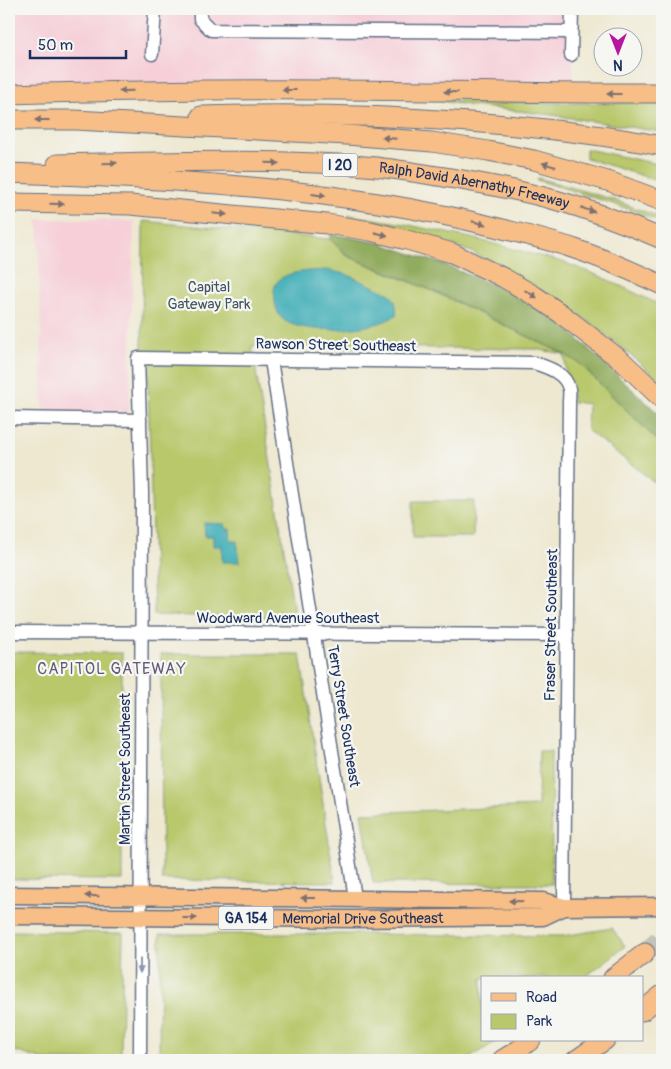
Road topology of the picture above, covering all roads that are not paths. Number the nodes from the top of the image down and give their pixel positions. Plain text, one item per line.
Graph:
1 (156, 9) edge
2 (200, 9) edge
3 (572, 9) edge
4 (572, 32) junction
5 (152, 54) dead end
6 (571, 55) dead end
7 (662, 93) edge
8 (9, 94) edge
9 (9, 120) edge
10 (75, 120) junction
11 (662, 146) edge
12 (9, 164) edge
13 (9, 173) edge
14 (662, 201) edge
15 (9, 203) edge
16 (662, 238) edge
17 (659, 284) edge
18 (138, 358) joint
19 (271, 360) junction
20 (534, 363) joint
21 (662, 399) edge
22 (9, 418) edge
23 (140, 420) junction
24 (9, 632) edge
25 (142, 633) junction
26 (314, 634) junction
27 (567, 635) junction
28 (9, 895) edge
29 (140, 897) junction
30 (355, 898) junction
31 (662, 906) edge
32 (564, 907) junction
33 (9, 916) edge
34 (141, 918) junction
35 (645, 953) tunnel mouth
36 (616, 976) edge
37 (662, 995) edge
38 (644, 1009) edge
39 (528, 1042) edge
40 (601, 1042) edge
41 (140, 1060) edge
42 (502, 1060) edge
43 (576, 1060) edge

1 - 5 street
2 - 4 street
3 - 4 street
4 - 6 street
7 -> 8 highway
10 -> 9 highway, Ralph David Abernathy Freeway / I 20
10 - 11 highway
14 -> 10 highway, Ralph David Abernathy Freeway / I 20
12 -> 16 highway, Ralph David Abernathy Freeway / I 20
13 -> 17 highway
15 -> 21 highway
18 - 19 street, Rawson Street Southeast
18 - 23 street, Martin Street Southeast
19 - 20 street, Rawson Street Southeast
19 - 26 street, Terry Street Southeast
20 - 27 street, Fraser Street Southeast
22 - 23 street
23 - 25 street, Martin Street Southeast
24 - 25 street, Woodward Avenue Southeast
25 - 26 street, Woodward Avenue Southeast
25 - 29 street, Martin Street Southeast
26 - 27 street, Woodward Avenue Southeast
26 - 30 street, Terry Street Southeast
27 - 32 street, Fraser Street Southeast
29 -> 28 main road, Memorial Drive Southeast / GA 154
30 -> 29 main road, Memorial Drive Southeast / GA 154
29 - 34 street, Martin Street Southeast
32 -> 30 main road, Memorial Drive Southeast / GA 154
31 - 32 main road, Memorial Drive Southeast / GA 154
34 -> 32 main road, Memorial Drive Southeast / GA 154
33 - 34 main road, Memorial Drive Southeast / GA 154
34 -> 41 street, Martin Street Southeast
35 - 36 highway
37 - 38 highway
39 - 42 highway
40 - 43 highway

